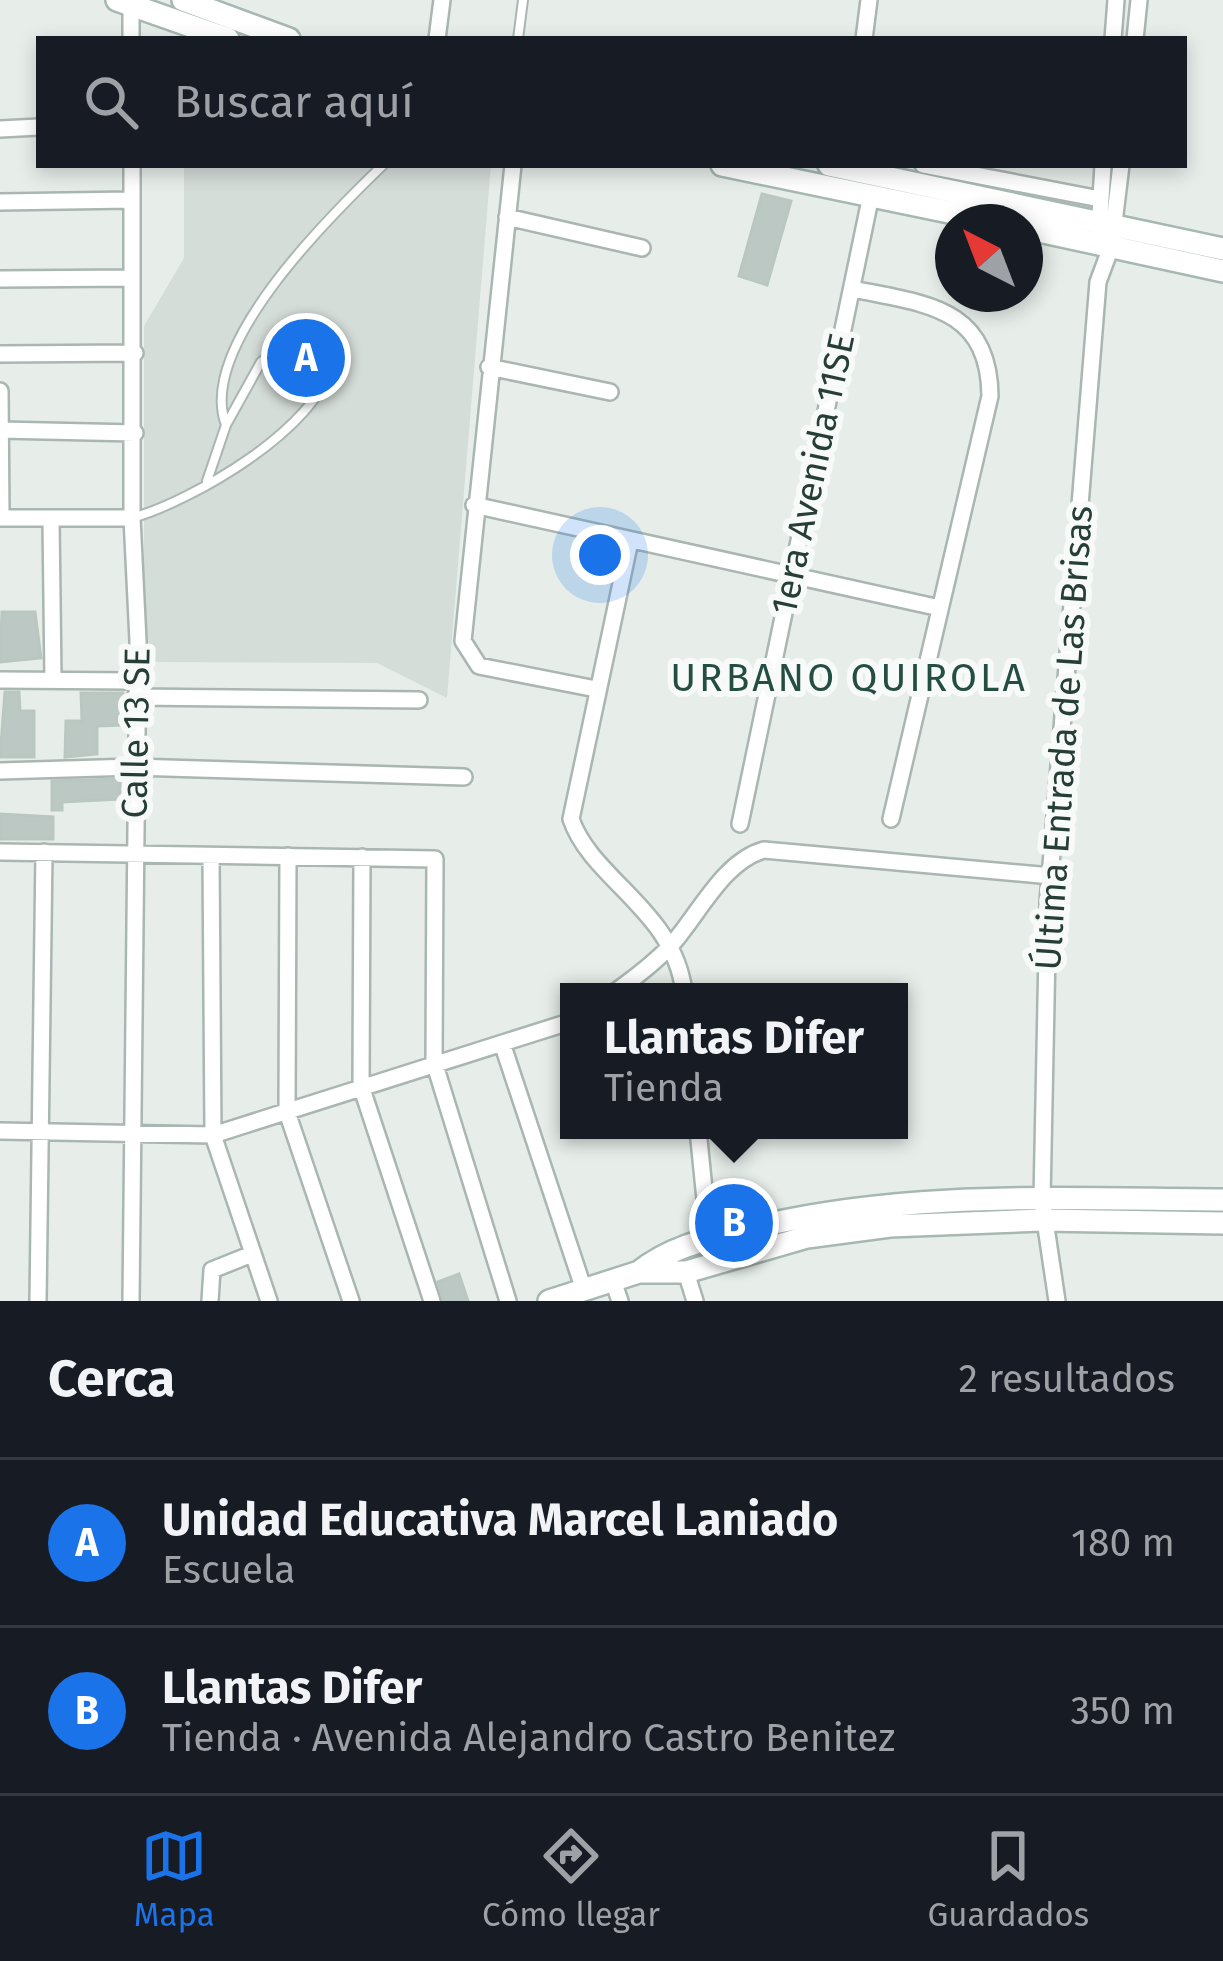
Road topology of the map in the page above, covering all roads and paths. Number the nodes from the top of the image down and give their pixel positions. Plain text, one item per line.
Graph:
1 (183, 0) edge
2 (442, 0) edge
3 (523, 0) edge
4 (869, 0) edge
5 (1116, 0) edge
6 (1139, 0) edge
7 (124, 2) edge
8 (130, 36) edge
9 (220, 36) edge
10 (281, 36) edge
11 (437, 36) edge
12 (518, 36) edge
13 (864, 36) edge
14 (1113, 36) edge
15 (1135, 36) edge
16 (36, 127) edge
17 (0, 129) edge
18 (132, 168) edge
19 (380, 168) edge
20 (512, 168) edge
21 (737, 168) edge
22 (858, 168) edge
23 (939, 168) edge
24 (1103, 168) edge
25 (1120, 168) edge
26 (900, 172) edge
27 (872, 195) junction
28 (1100, 199) junction
29 (131, 200) junction
30 (0, 202) edge
31 (935, 209) edge
32 (507, 217) junction
33 (1043, 231) edge
34 (1105, 240) junction
35 (641, 248) dead end
36 (1223, 249) edge
37 (1223, 271) edge
38 (131, 278) junction
39 (0, 279) edge
40 (853, 289) junction
41 (134, 353) junction
42 (0, 354) edge
43 (489, 368) junction
44 (0, 391) edge
45 (610, 392) dead end
46 (226, 424) junction
47 (1, 430) edge
48 (135, 433) junction
49 (206, 482) junction
50 (474, 505) junction
51 (1, 518) edge
52 (132, 518) junction
53 (51, 520) junction
54 (630, 541) junction
55 (790, 575) junction
56 (940, 608) junction
57 (0, 680) edge
58 (53, 680) junction
59 (596, 688) junction
60 (135, 689) junction
61 (418, 700) dead end
62 (134, 767) junction
63 (0, 771) edge
64 (464, 777) dead end
65 (891, 819) dead end
66 (740, 824) dead end
67 (0, 852) edge
68 (44, 852) junction
69 (134, 856) junction
70 (288, 856) junction
71 (211, 857) junction
72 (362, 857) junction
73 (1051, 876) junction
74 (670, 947) junction
75 (626, 983) edge
76 (681, 983) edge
77 (560, 1025) edge
78 (503, 1046) junction
79 (434, 1062) junction
80 (361, 1086) junction
81 (286, 1112) junction
82 (0, 1131) edge
83 (40, 1133) junction
84 (134, 1134) junction
85 (213, 1135) junction
86 (699, 1139) edge
87 (1223, 1200) edge
88 (1043, 1210) junction
89 (1223, 1223) edge
90 (709, 1239) junction
91 (253, 1254) junction
92 (640, 1272) junction
93 (686, 1272) junction
94 (584, 1290) junction
95 (616, 1291) edge
96 (38, 1301) edge
97 (131, 1301) edge
98 (210, 1301) edge
99 (269, 1301) edge
100 (351, 1301) edge
101 (432, 1301) edge
102 (508, 1301) edge
103 (549, 1301) edge
104 (695, 1301) edge
105 (1057, 1301) edge

1 - 10 main road
2 - 11 street
3 - 12 lane
4 - 13 street
5 - 14 street
6 - 15 street
7 - 8 street
7 - 9 main road
16 - 17 street
18 - 29 street, Calle 13 SE
19 - 46 lane
20 - 32 street
21 - 27 main road
22 - 26 main road
23 - 28 street
24 - 28 street, Última Entrada de Las Brisas
25 - 34 street, Última Entrada de Las Brisas
26 - 34 main road
27 - 31 main road
27 - 40 street, 1era Avenida 11SE
28 - 34 street, Última Entrada de Las Brisas
29 - 30 street
29 - 38 street, Calle 13 SE
32 - 35 street
32 - 43 street
33 - 34 main road
34 - 36 main road
34 - 37 main road
34 - 73 street, Última Entrada de Las Brisas
38 - 39 street
38 - 41 street, Calle 13 SE
40 - 55 street, 1era Avenida 11SE
40 - 56 street
41 - 42 street
41 - 48 street, Calle 13 SE
43 - 45 street
43 - 50 street
44 - 47 street
46 - 49 lane
46 - 49 lane
47 - 48 street
47 - 51 street
48 - 52 street, Calle 13 SE
49 - 52 lane
50 - 54 street
50 - 59 street
51 - 53 street
52 - 53 street
52 - 60 street, Calle 13 SE
53 - 58 street
54 - 55 street
54 - 59 street
55 - 56 street
55 - 66 street, 1era Avenida 11SE
56 - 65 street
57 - 58 street
58 - 60 street
59 - 74 street
60 - 61 street
60 - 62 street, Calle 13 SE
62 - 63 street
62 - 64 street
62 - 69 street, Calle 13 SE
67 - 68 street
68 - 69 street
68 - 83 street
69 - 71 street
69 - 84 street, Calle 13 SE
70 - 71 street
70 - 72 street
70 - 81 street
71 - 85 street
72 - 79 street
72 - 80 street
73 - 74 street
73 - 88 street, Última Entrada de Las Brisas
74 - 75 street
74 - 76 street
77 - 78 street
78 - 79 street
78 - 94 street
79 - 80 street
79 - 102 street
80 - 81 street
80 - 101 street
81 - 85 street
81 - 100 street
82 - 83 street
83 - 84 street
83 - 96 street
84 - 85 street
84 - 97 street, Calle 13 SE
85 - 91 street
86 - 90 street
87 - 88 main road
88 - 89 main road
88 - 90 main road
88 - 93 main road
88 - 105 street, Última Entrada de Las Brisas
90 - 92 main road
91 - 98 street
91 - 99 street
92 - 93 main road
92 - 95 main road
93 - 104 street
94 - 95 main road
94 - 103 main road

